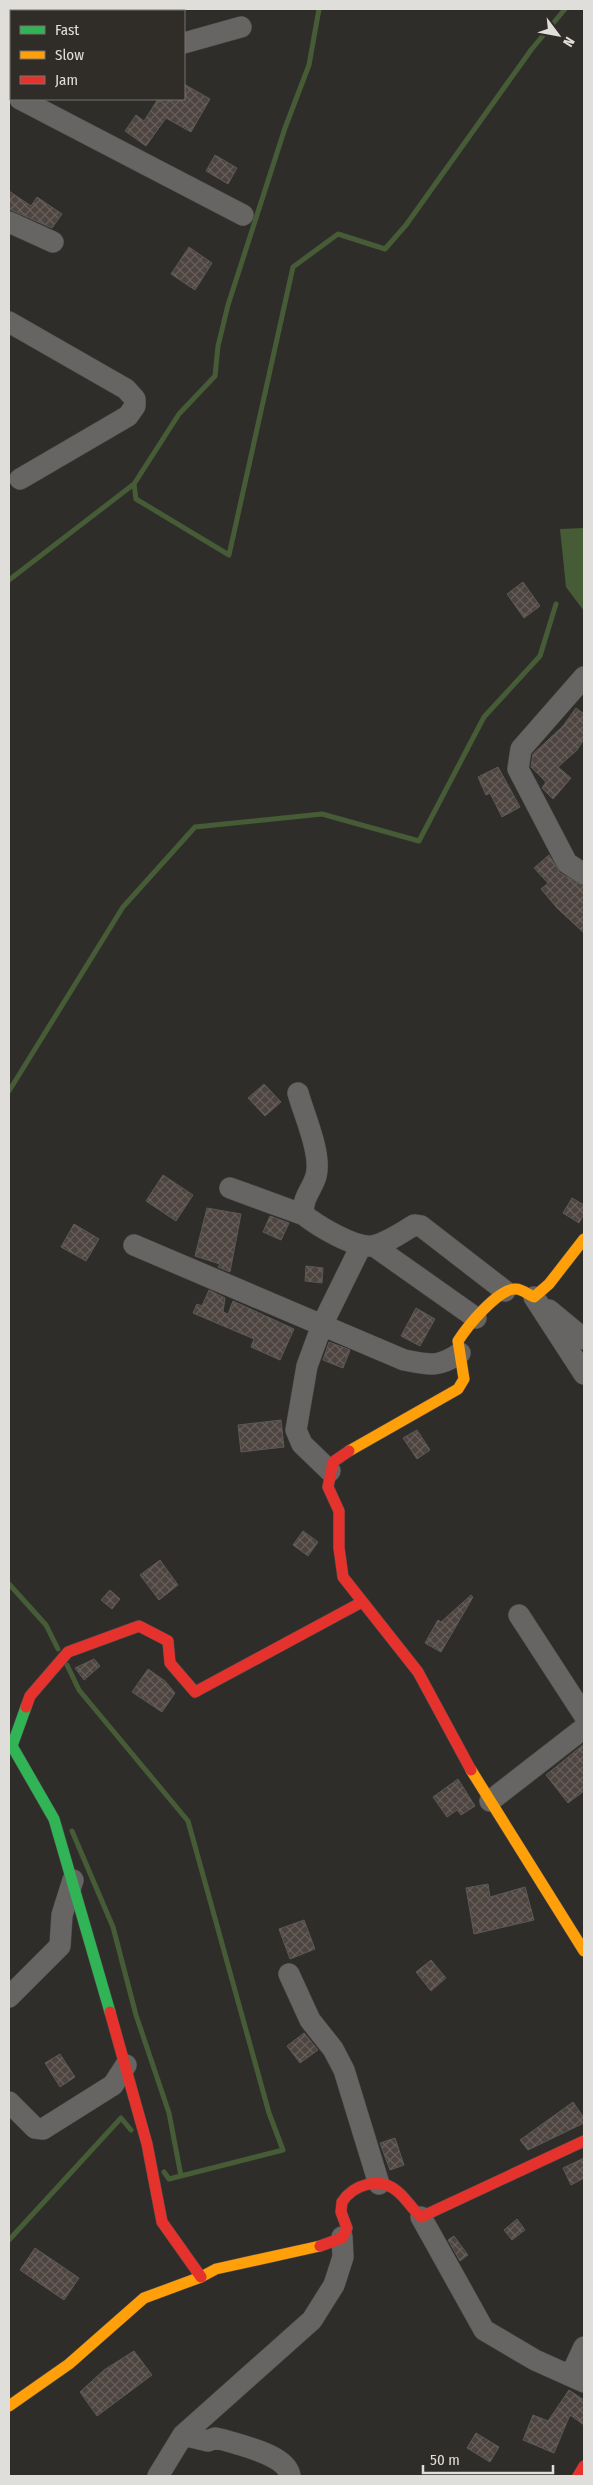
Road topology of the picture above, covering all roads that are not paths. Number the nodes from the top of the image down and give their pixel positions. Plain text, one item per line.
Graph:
1 (241, 27) dead end
2 (185, 43) edge
3 (9, 66) edge
4 (9, 72) edge
5 (22, 100) edge
6 (243, 216) dead end
7 (9, 222) edge
8 (53, 242) dead end
9 (9, 322) edge
10 (20, 479) dead end
11 (584, 677) edge
12 (584, 874) edge
13 (298, 1093) dead end
14 (230, 1188) dead end
15 (304, 1215) junction
16 (583, 1243) edge
17 (134, 1245) dead end
18 (367, 1246) junction
19 (505, 1292) junction
20 (534, 1297) junction
21 (476, 1318) junction
22 (322, 1325) junction
23 (584, 1338) edge
24 (460, 1353) junction
25 (584, 1374) edge
26 (330, 1471) junction
27 (362, 1602) junction
28 (519, 1615) dead end
29 (584, 1715) edge
30 (584, 1728) edge
31 (490, 1800) junction
32 (73, 1880) junction
33 (584, 1951) edge
34 (289, 1974) dead end
35 (11, 1989) edge
36 (126, 2065) junction
37 (11, 2108) edge
38 (584, 2141) edge
39 (379, 2184) junction
40 (421, 2216) junction
41 (342, 2237) junction
42 (201, 2277) junction
43 (584, 2347) edge
44 (577, 2379) edge
45 (9, 2406) edge
46 (183, 2435) junction
47 (584, 2466) edge
48 (158, 2476) edge
49 (290, 2476) edge
50 (578, 2476) edge

1 - 2 street
3 - 4 street
5 - 6 street
7 - 8 street
9 - 10 street
11 - 12 street
13 - 15 street
14 - 15 street
15 - 18 street
16 - 20 street
17 - 22 street
18 - 19 street
18 - 21 street
18 - 22 street
19 - 20 street
19 - 21 street
20 - 23 street
20 - 25 street
21 - 24 street
22 - 24 street
22 - 26 street
24 - 26 street
26 - 27 street
27 - 31 street
27 - 32 street
28 - 29 street
30 - 31 street
31 - 33 street
32 - 35 street
32 - 36 street
34 - 39 street
36 - 37 street
36 - 42 street
38 - 40 street
39 - 40 street
39 - 41 street
40 - 44 street
41 - 42 street
41 - 46 street
42 - 45 street
43 - 44 street
46 - 48 street
46 - 49 street
47 - 50 street

